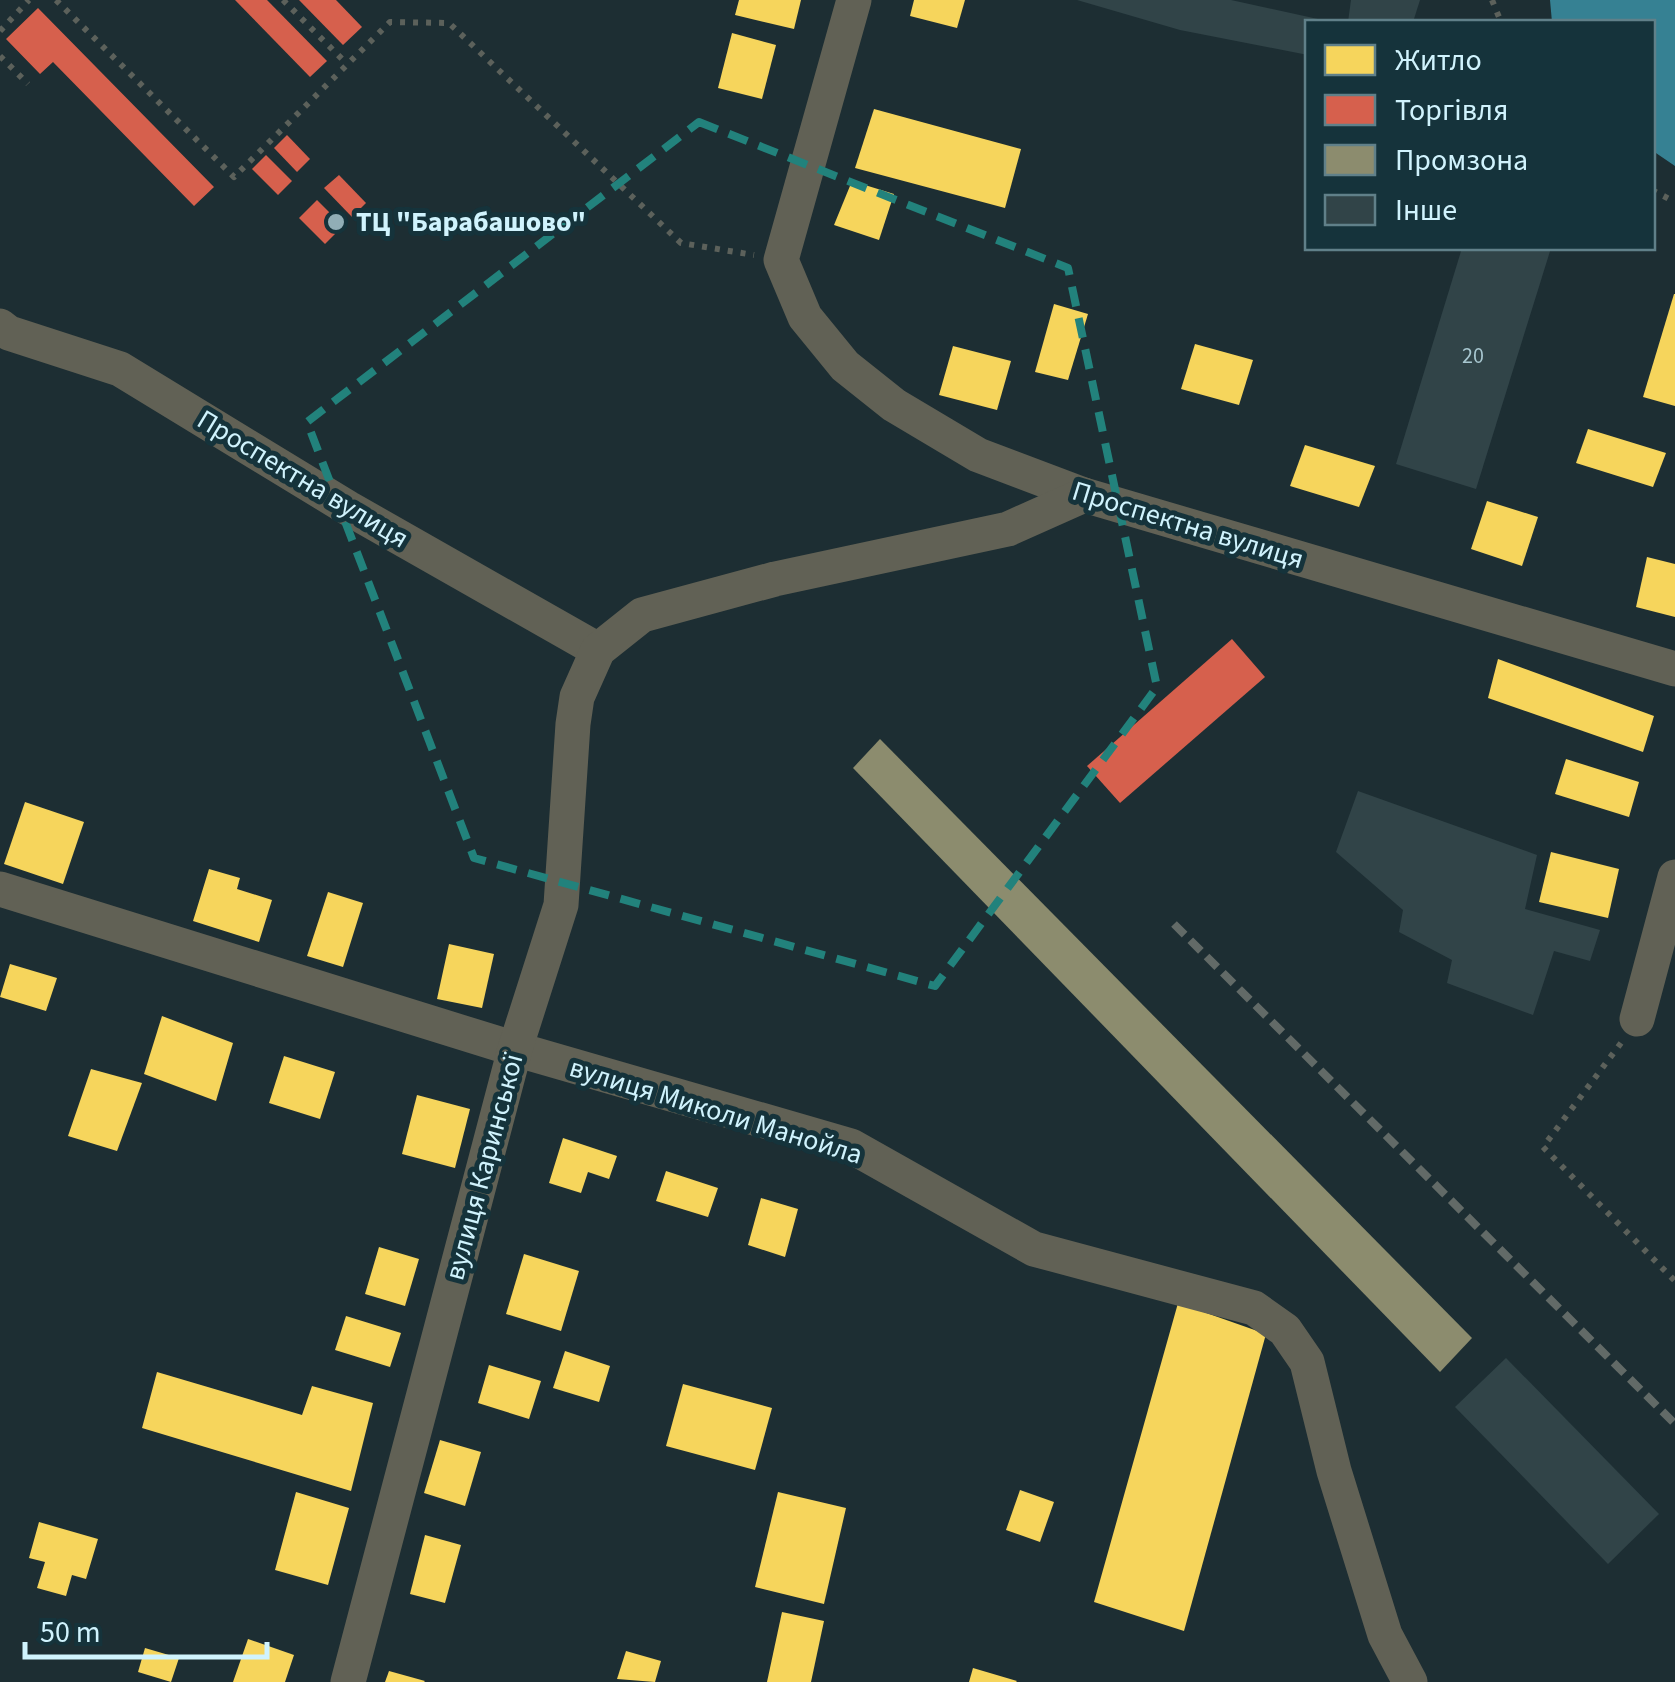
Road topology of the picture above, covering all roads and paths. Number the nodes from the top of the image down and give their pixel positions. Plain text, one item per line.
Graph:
1 (29, 0) edge
2 (56, 0) edge
3 (283, 0) edge
4 (854, 0) edge
5 (0, 31) edge
6 (0, 56) edge
7 (347, 64) junction
8 (28, 84) dead end
9 (781, 260) junction
10 (0, 326) edge
11 (1084, 495) junction
12 (598, 650) junction
13 (1675, 669) edge
14 (1675, 877) edge
15 (0, 889) edge
16 (1637, 1019) joint
17 (515, 1049) junction
18 (1675, 1280) edge
19 (348, 1682) edge
20 (1410, 1682) edge

1 - 5 path
2 - 7 path
3 - 7 path
4 - 9 street
6 - 8 path
7 - 9 path
9 - 11 street, Проспектна вулиця
10 - 12 street, Проспектна вулиця
11 - 12 street
11 - 13 street, Проспектна вулиця
12 - 17 street, вулиця Каринської
14 - 16 street
15 - 17 street, вулиця Миколи Манойла
16 - 18 path
17 - 19 street, вулиця Каринської
17 - 20 street, вулиця Миколи Манойла

